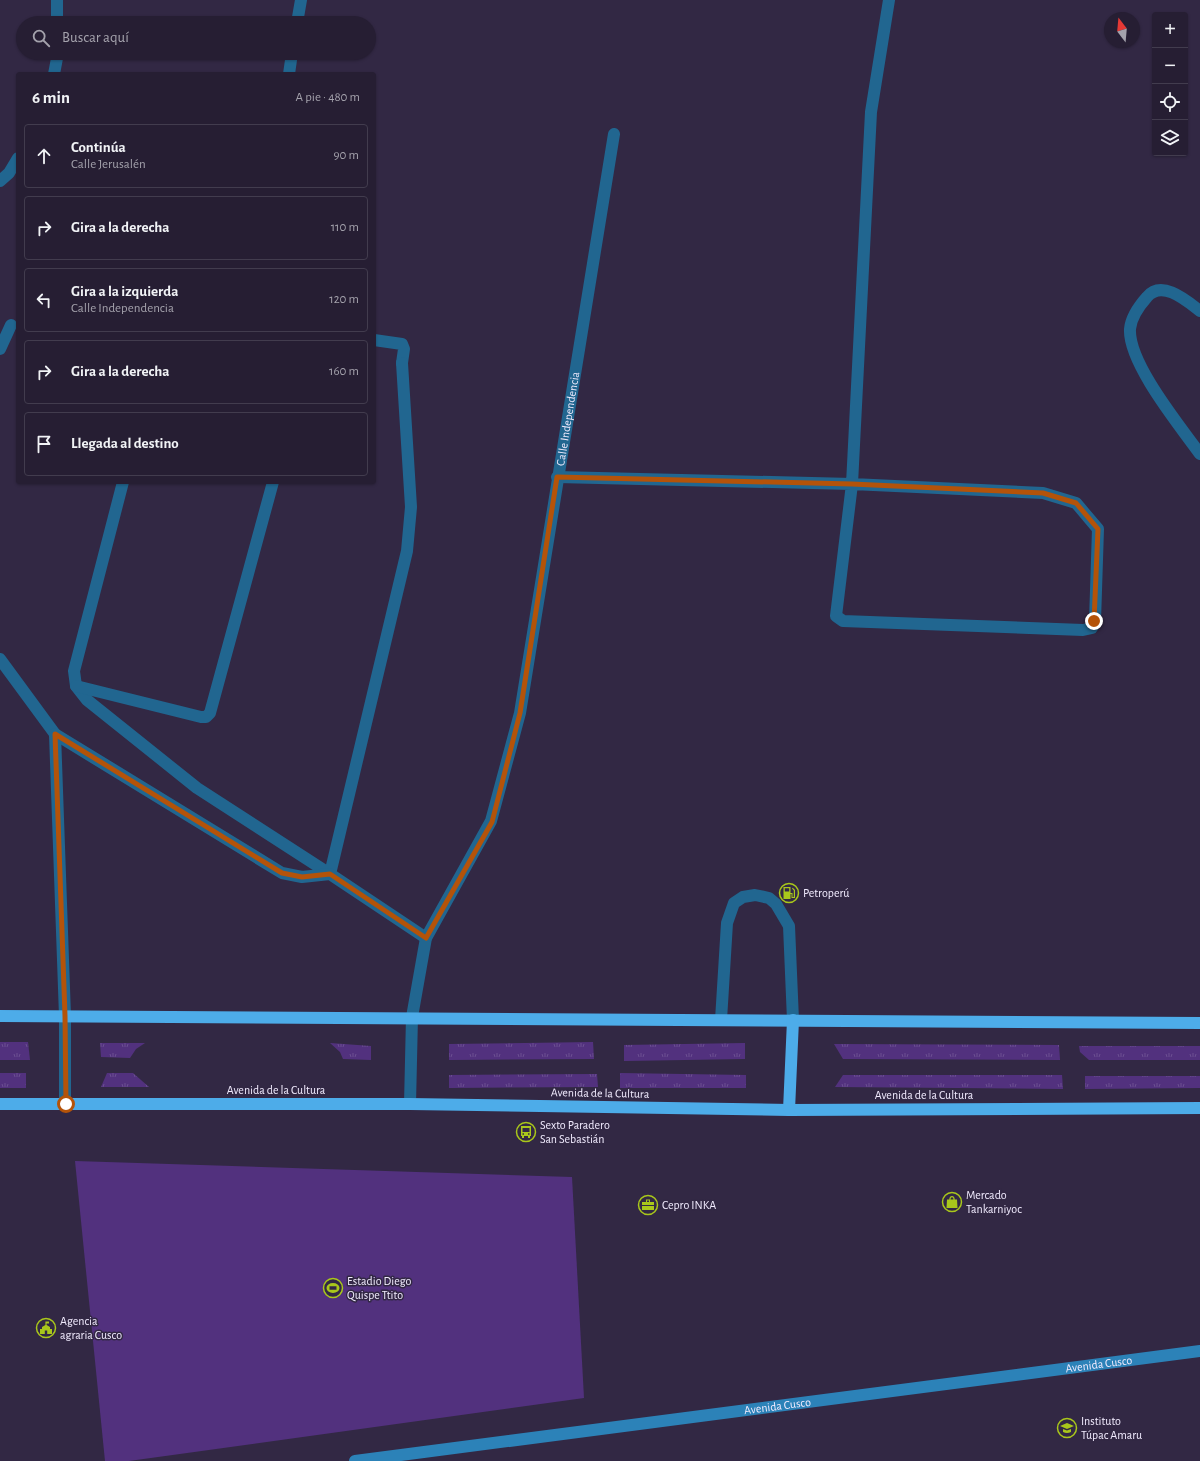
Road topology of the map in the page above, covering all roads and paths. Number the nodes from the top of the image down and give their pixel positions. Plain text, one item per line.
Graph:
1 (57, 0) edge
2 (300, 0) edge
3 (889, 0) edge
4 (57, 16) edge
5 (298, 16) edge
6 (57, 60) edge
7 (291, 60) edge
8 (54, 72) edge
9 (289, 72) edge
10 (614, 134) dead end
11 (16, 161) edge
12 (0, 181) edge
13 (1200, 311) edge
14 (11, 325) dead end
15 (376, 340) edge
16 (0, 349) edge
17 (1200, 454) edge
18 (557, 477) junction
19 (122, 484) edge
20 (272, 484) edge
21 (852, 484) junction
22 (0, 659) edge
23 (76, 686) junction
24 (55, 734) junction
25 (330, 874) junction
26 (426, 938) junction
27 (0, 1016) edge
28 (65, 1016) junction
29 (412, 1017) junction
30 (721, 1020) junction
31 (793, 1020) junction
32 (1200, 1023) edge
33 (0, 1104) edge
34 (66, 1104) junction
35 (410, 1104) junction
36 (1200, 1108) edge
37 (788, 1110) junction
38 (1200, 1351) edge
39 (355, 1461) edge

1 - 4 street
2 - 5 street
3 - 21 street
6 - 8 street
7 - 9 street
10 - 18 street, Calle Independencia
11 - 12 street
13 - 17 street
14 - 16 street
15 - 25 street
18 - 21 street
18 - 26 street, Calle Independencia
19 - 23 street
20 - 23 street
21 - 21 street
22 - 24 street
23 - 25 street
24 - 25 street
24 - 28 street
25 - 26 street
26 - 29 street, Calle Independencia
27 - 28 highway
28 - 29 highway
28 - 34 street
29 - 30 highway
29 - 35 street, Calle Independencia
30 - 31 highway
30 - 31 street
31 - 32 highway
31 - 37 highway
33 - 34 highway, Avenida de la Cultura
34 - 35 highway, Avenida de la Cultura
35 - 37 highway, Avenida de la Cultura
36 - 37 highway, Avenida de la Cultura
38 - 39 street, Avenida Cusco

